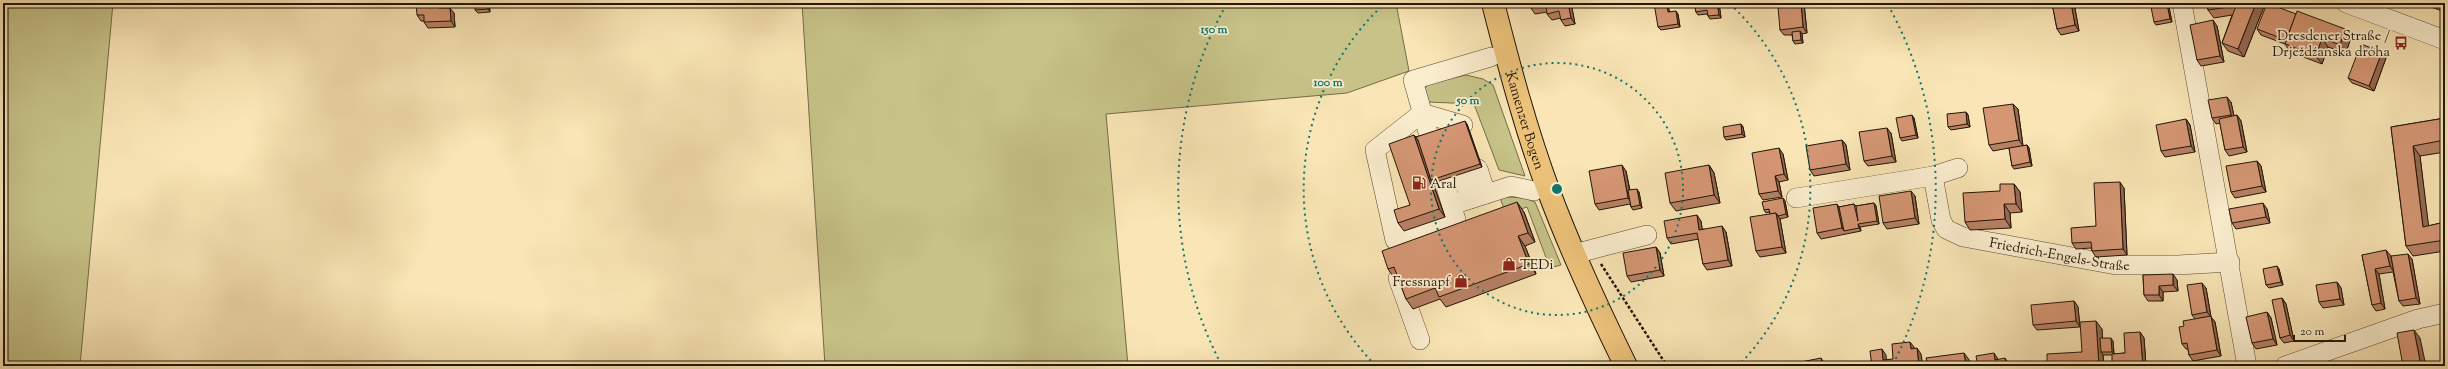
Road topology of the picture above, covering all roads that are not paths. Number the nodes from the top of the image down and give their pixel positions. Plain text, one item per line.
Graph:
1 (1493, 3) edge
2 (2182, 3) edge
3 (2346, 3) edge
4 (2445, 40) edge
5 (1492, 57) dead end
6 (1422, 113) junction
7 (1446, 130) edge
8 (1958, 168) dead end
9 (1470, 171) edge
10 (1933, 176) junction
11 (1444, 180) edge
12 (1534, 191) dead end
13 (1478, 196) junction
14 (1796, 198) dead end
15 (1452, 205) junction
16 (1647, 235) dead end
17 (1584, 252) junction
18 (2230, 262) junction
19 (1398, 278) edge
20 (2445, 313) edge
21 (1420, 340) dead end
22 (1626, 366) edge
23 (2247, 366) edge
24 (2285, 366) edge

1 - 17 main road, Kamenzer Bogen
2 - 18 street
3 - 4 street
5 - 6 street
6 - 7 street
6 - 15 street
8 - 10 street
9 - 13 street
10 - 14 street
10 - 18 street, Friedrich-Engels-Straße
11 - 15 street
12 - 13 street
13 - 15 street
16 - 17 street
17 - 22 main road, Kamenzer Bogen
18 - 23 street
19 - 21 street
20 - 24 street

